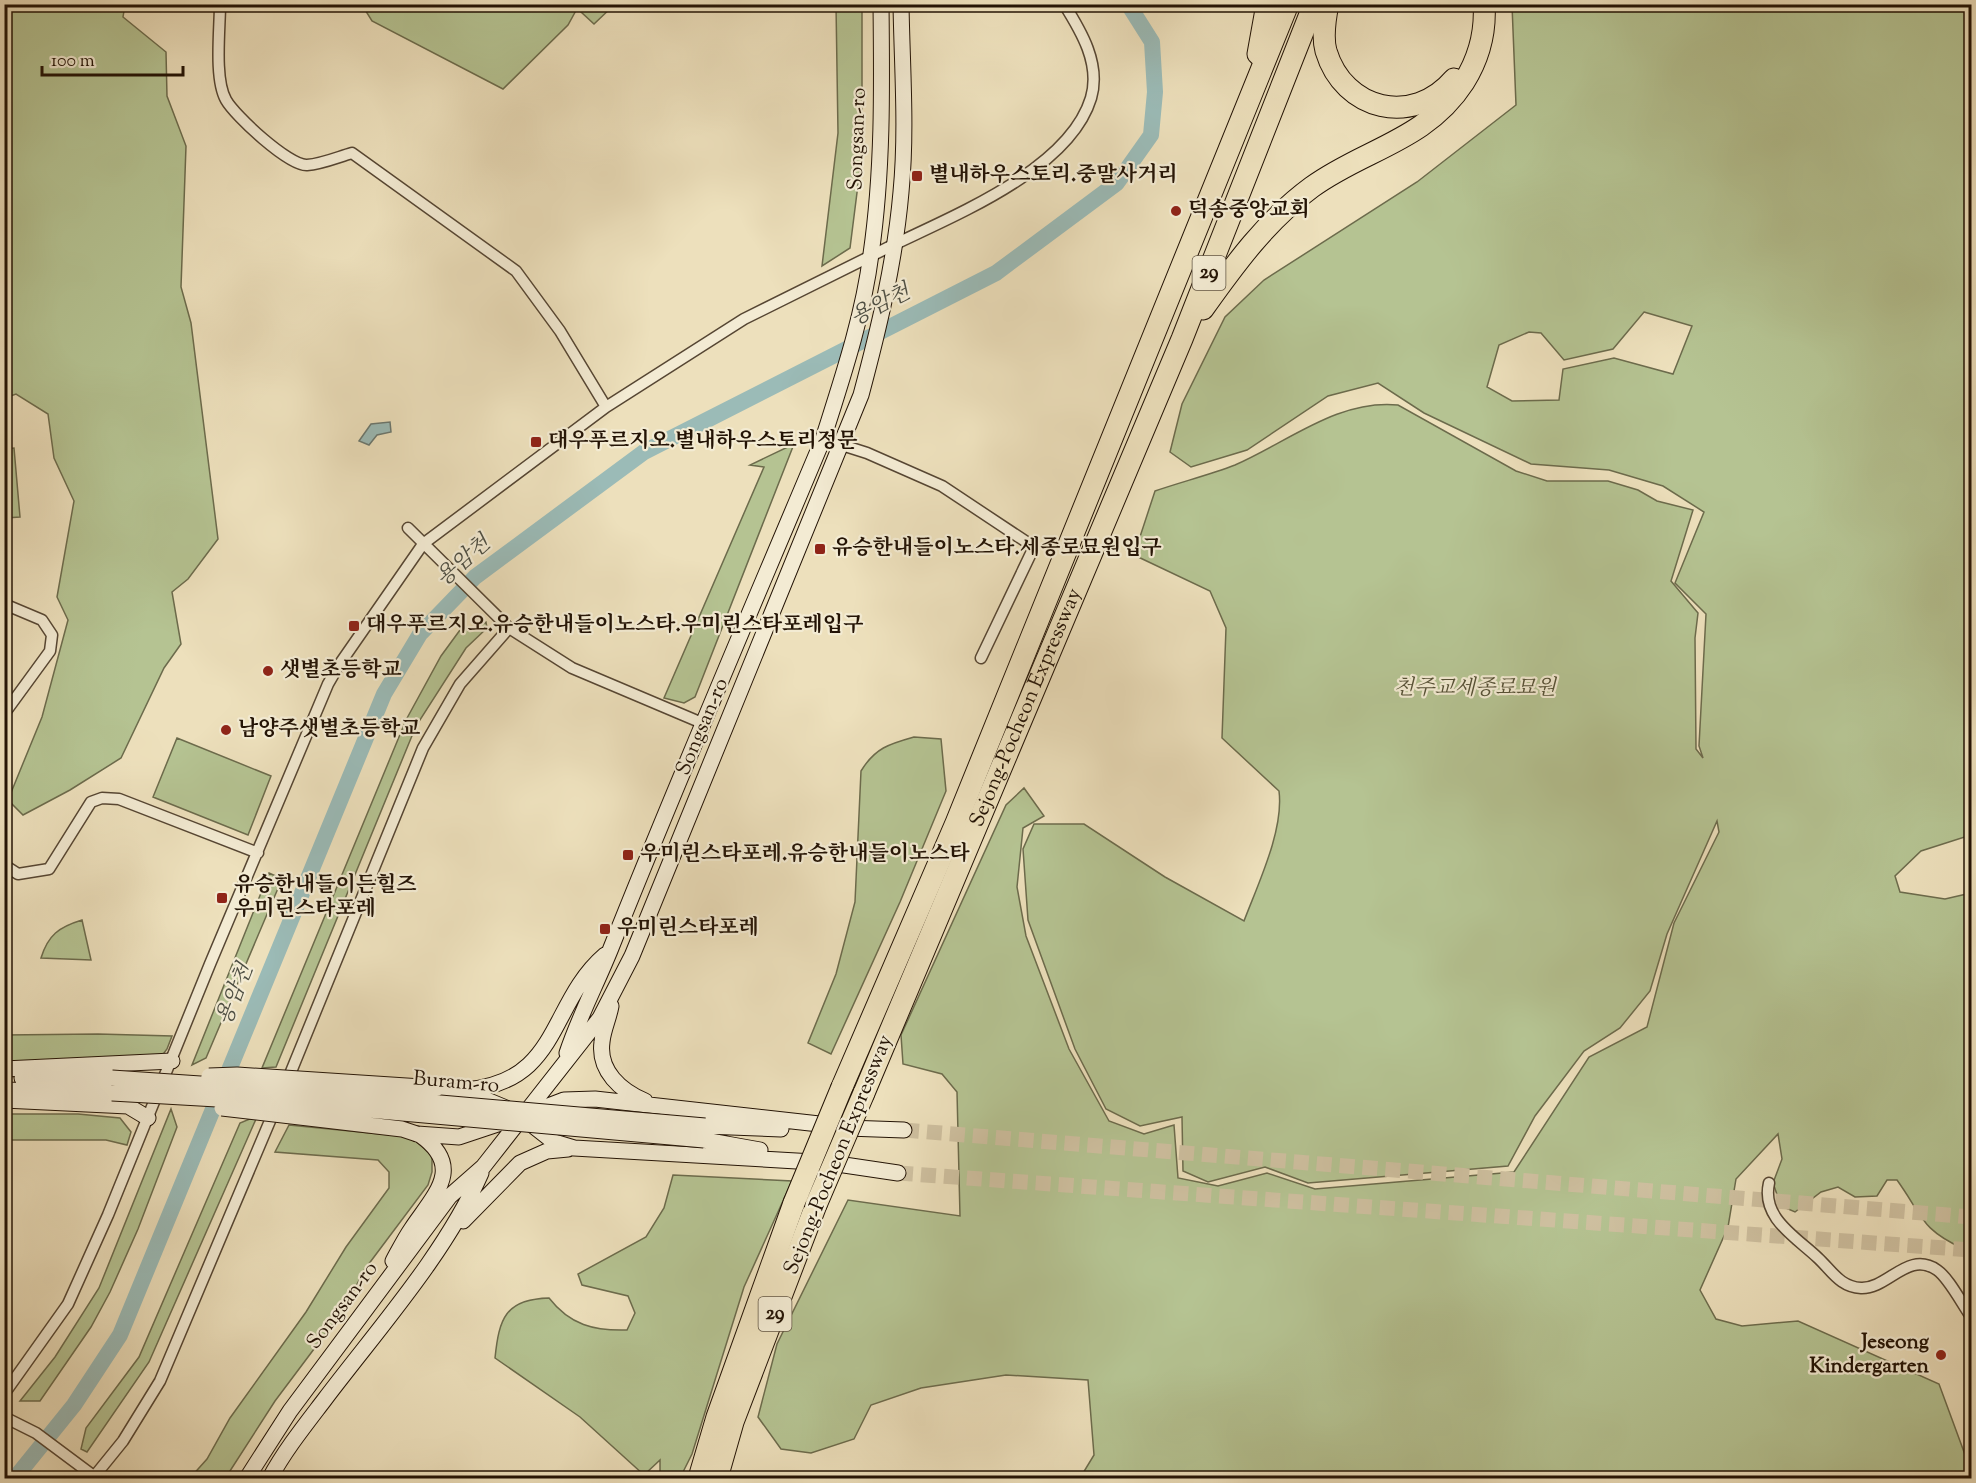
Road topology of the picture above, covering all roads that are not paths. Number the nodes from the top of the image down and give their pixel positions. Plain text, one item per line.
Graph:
1 (220, 4) edge
2 (881, 4) edge
3 (901, 4) edge
4 (1064, 4) edge
5 (1267, 4) edge
6 (1288, 4) edge
7 (1314, 4) edge
8 (1328, 4) edge
9 (1472, 4) edge
10 (1484, 4) edge
11 (1238, 130) junction
12 (894, 245) junction
13 (871, 256) junction
14 (1182, 339) junction
15 (606, 407) junction
16 (823, 439) junction
17 (842, 445) junction
18 (408, 528) dead end
19 (423, 544) junction
20 (4, 604) edge
21 (509, 627) junction
22 (981, 658) dead end
23 (4, 714) edge
24 (702, 723) junction
25 (258, 853) junction
26 (4, 865) edge
27 (610, 951) junction
28 (613, 997) junction
29 (172, 1061) junction
30 (563, 1064) junction
31 (4, 1069) edge
32 (4, 1078) edge
33 (112, 1085) junction
34 (4, 1090) edge
35 (456, 1090) junction
36 (4, 1100) edge
37 (659, 1107) junction
38 (522, 1116) junction
39 (148, 1118) junction
40 (855, 1128) junction
41 (904, 1130) tunnel mouth
42 (704, 1133) junction
43 (417, 1134) junction
44 (574, 1148) junction
45 (831, 1163) junction
46 (483, 1167) junction
47 (898, 1173) tunnel mouth
48 (1768, 1183) dead end
49 (440, 1244) junction
50 (363, 1314) junction
51 (1971, 1318) edge
52 (4, 1394) edge
53 (6, 1418) edge
54 (725, 1420) junction
55 (94, 1478) edge
56 (247, 1479) edge
57 (270, 1479) edge
58 (699, 1479) edge
59 (717, 1479) edge

1 - 15 street
2 - 13 street, Songsan-ro
3 - 12 street, Songsan-ro
4 - 12 street
5 - 11 highway
6 - 11 highway, Sejong-Pocheon Expressway / 29
7 - 14 highway, Sejong-Pocheon Expressway / 29
8 - 9 highway
10 - 14 highway
11 - 54 highway, Sejong-Pocheon Expressway / 29, bridge
12 - 13 street
12 - 17 street, Songsan-ro
13 - 15 street
13 - 16 street, Songsan-ro
14 - 54 highway, Sejong-Pocheon Expressway / 29, bridge
15 - 19 street
16 - 17 street
16 - 24 street, Songsan-ro
17 - 22 street
17 - 28 street, Songsan-ro
18 - 19 street
19 - 21 street
19 - 25 street
20 - 23 street
21 - 24 street
21 - 55 street
24 - 27 street, Songsan-ro
25 - 26 street
25 - 29 street
27 - 30 street, Songsan-ro
27 - 35 street
28 - 30 street, Songsan-ro
28 - 37 street
29 - 31 street
29 - 39 street
30 - 38 street, Songsan-ro
32 - 33 street, Buram-ro
33 - 34 street, Buram-ro
33 - 35 street, bridge
33 - 42 street, Buram-ro, bridge
33 - 43 street, bridge
35 - 38 street
36 - 39 street
37 - 38 street
37 - 40 street
38 - 43 street
38 - 44 street
38 - 46 street, Songsan-ro
39 - 52 street
40 - 41 street, Buram-ro
40 - 42 street, Buram-ro
42 - 45 street, Buram-ro
43 - 50 street
44 - 45 street
44 - 49 street
45 - 47 street, Buram-ro
46 - 49 street, Songsan-ro
46 - 50 street, Songsan-ro
48 - 51 street
49 - 57 street, Songsan-ro
50 - 56 street, Songsan-ro
53 - 55 street
54 - 58 highway, Sejong-Pocheon Expressway / 29
54 - 59 highway, Sejong-Pocheon Expressway / 29

